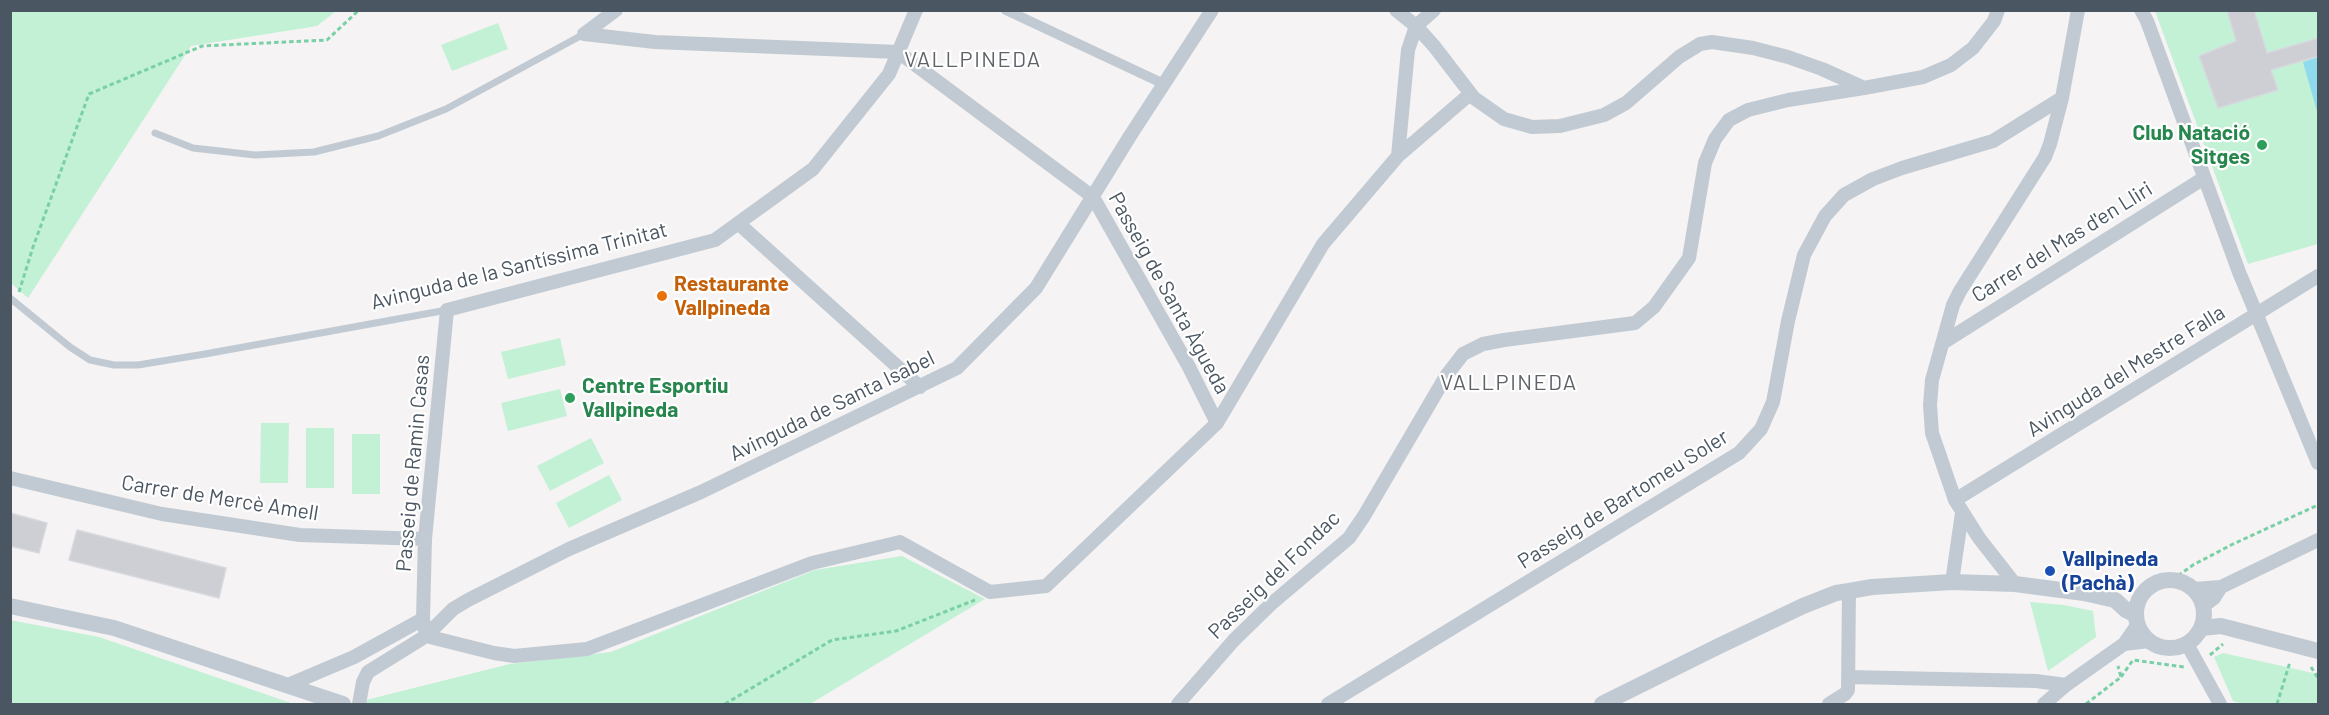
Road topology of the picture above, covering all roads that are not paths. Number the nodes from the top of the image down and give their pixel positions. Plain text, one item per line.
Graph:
1 (616, 10) edge
2 (916, 10) edge
3 (1006, 10) edge
4 (1212, 10) edge
5 (1396, 10) edge
6 (1434, 10) edge
7 (1998, 10) edge
8 (2078, 10) edge
9 (2141, 10) edge
10 (1416, 26) junction
11 (584, 34) junction
12 (898, 52) junction
13 (1164, 84) junction
14 (1864, 88) junction
15 (1470, 94) junction
16 (2062, 98) junction
17 (155, 133) dead end
18 (1398, 156) junction
19 (2204, 178) junction
20 (1092, 197) junction
21 (738, 223) junction
22 (2319, 276) edge
23 (13, 300) edge
24 (447, 310) junction
25 (2256, 316) junction
26 (1944, 342) junction
27 (920, 387) junction
28 (1217, 423) junction
29 (2319, 463) edge
30 (10, 478) edge
31 (1955, 500) junction
32 (1962, 513) junction
33 (425, 539) junction
34 (2319, 540) edge
35 (1952, 582) junction
36 (2015, 584) junction
37 (2221, 588) junction
38 (2194, 589) junction
39 (1849, 591) junction
40 (2142, 596) junction
41 (2115, 600) junction
42 (10, 606) edge
43 (2203, 616) junction
44 (423, 619) junction
45 (2137, 620) junction
46 (426, 636) junction
47 (2149, 641) junction
48 (2187, 644) junction
49 (2119, 647) junction
50 (2319, 651) edge
51 (1848, 677) junction
52 (288, 685) junction
53 (2066, 685) junction
54 (343, 705) edge
55 (359, 705) edge
56 (1178, 705) edge
57 (1328, 705) edge
58 (1602, 705) edge
59 (1829, 705) edge
60 (2043, 705) edge
61 (2220, 705) edge

1 - 11 street
2 - 12 street, Avinguda de la Santíssima Trinitat
3 - 13 street
4 - 13 street, Avinguda de Santa Isabel
5 - 10 street
6 - 10 street
7 - 14 street, Passeig del Fondac
8 - 16 street
9 - 19 street
10 - 15 street
10 - 18 street
11 - 12 street
11 - 17 lane
12 - 20 street, Passeig de Santa Àgueda
12 - 21 street, Avinguda de la Santíssima Trinitat
13 - 20 street, Avinguda de Santa Isabel
14 - 15 street
14 - 56 street, Passeig del Fondac
15 - 18 street
16 - 26 street
16 - 57 street, Passeig de Bartomeu Soler
18 - 28 street
19 - 25 street
19 - 26 street, Carrer del Mas d'en Lliri
20 - 27 street, Avinguda de Santa Isabel
20 - 28 street, Passeig de Santa Àgueda
21 - 24 street, Avinguda de la Santíssima Trinitat
21 - 27 street
22 - 25 street, Avinguda del Mestre Falla
23 - 24 lane, Avinguda de la Santíssima Trinitat
24 - 33 street, Passeig de Ramin Casas
25 - 29 street
25 - 31 street, Avinguda del Mestre Falla
26 - 31 street
27 - 46 street, Avinguda de Santa Isabel
28 - 46 street
30 - 33 street, Carrer de Mercè Amell
31 - 32 street
32 - 35 street
32 - 36 street
33 - 44 street, Passeig de Ramin Casas
34 - 37 street
35 - 36 street
35 - 39 street
36 - 41 street
37 - 38 street
37 - 43 street
38 - 40 street
38 - 43 street
39 - 51 street
39 - 58 street
40 - 41 street
40 - 45 street
41 - 45 street
42 - 52 street
43 - 48 street
43 - 50 street
44 - 46 street, Passeig de Ramin Casas
44 - 52 street
45 - 47 street
45 - 49 street
46 - 55 street, Avinguda de Santa Isabel
47 - 48 street
47 - 49 street
48 - 61 street
49 - 53 street
51 - 53 street
51 - 59 street
52 - 54 street
53 - 60 street

